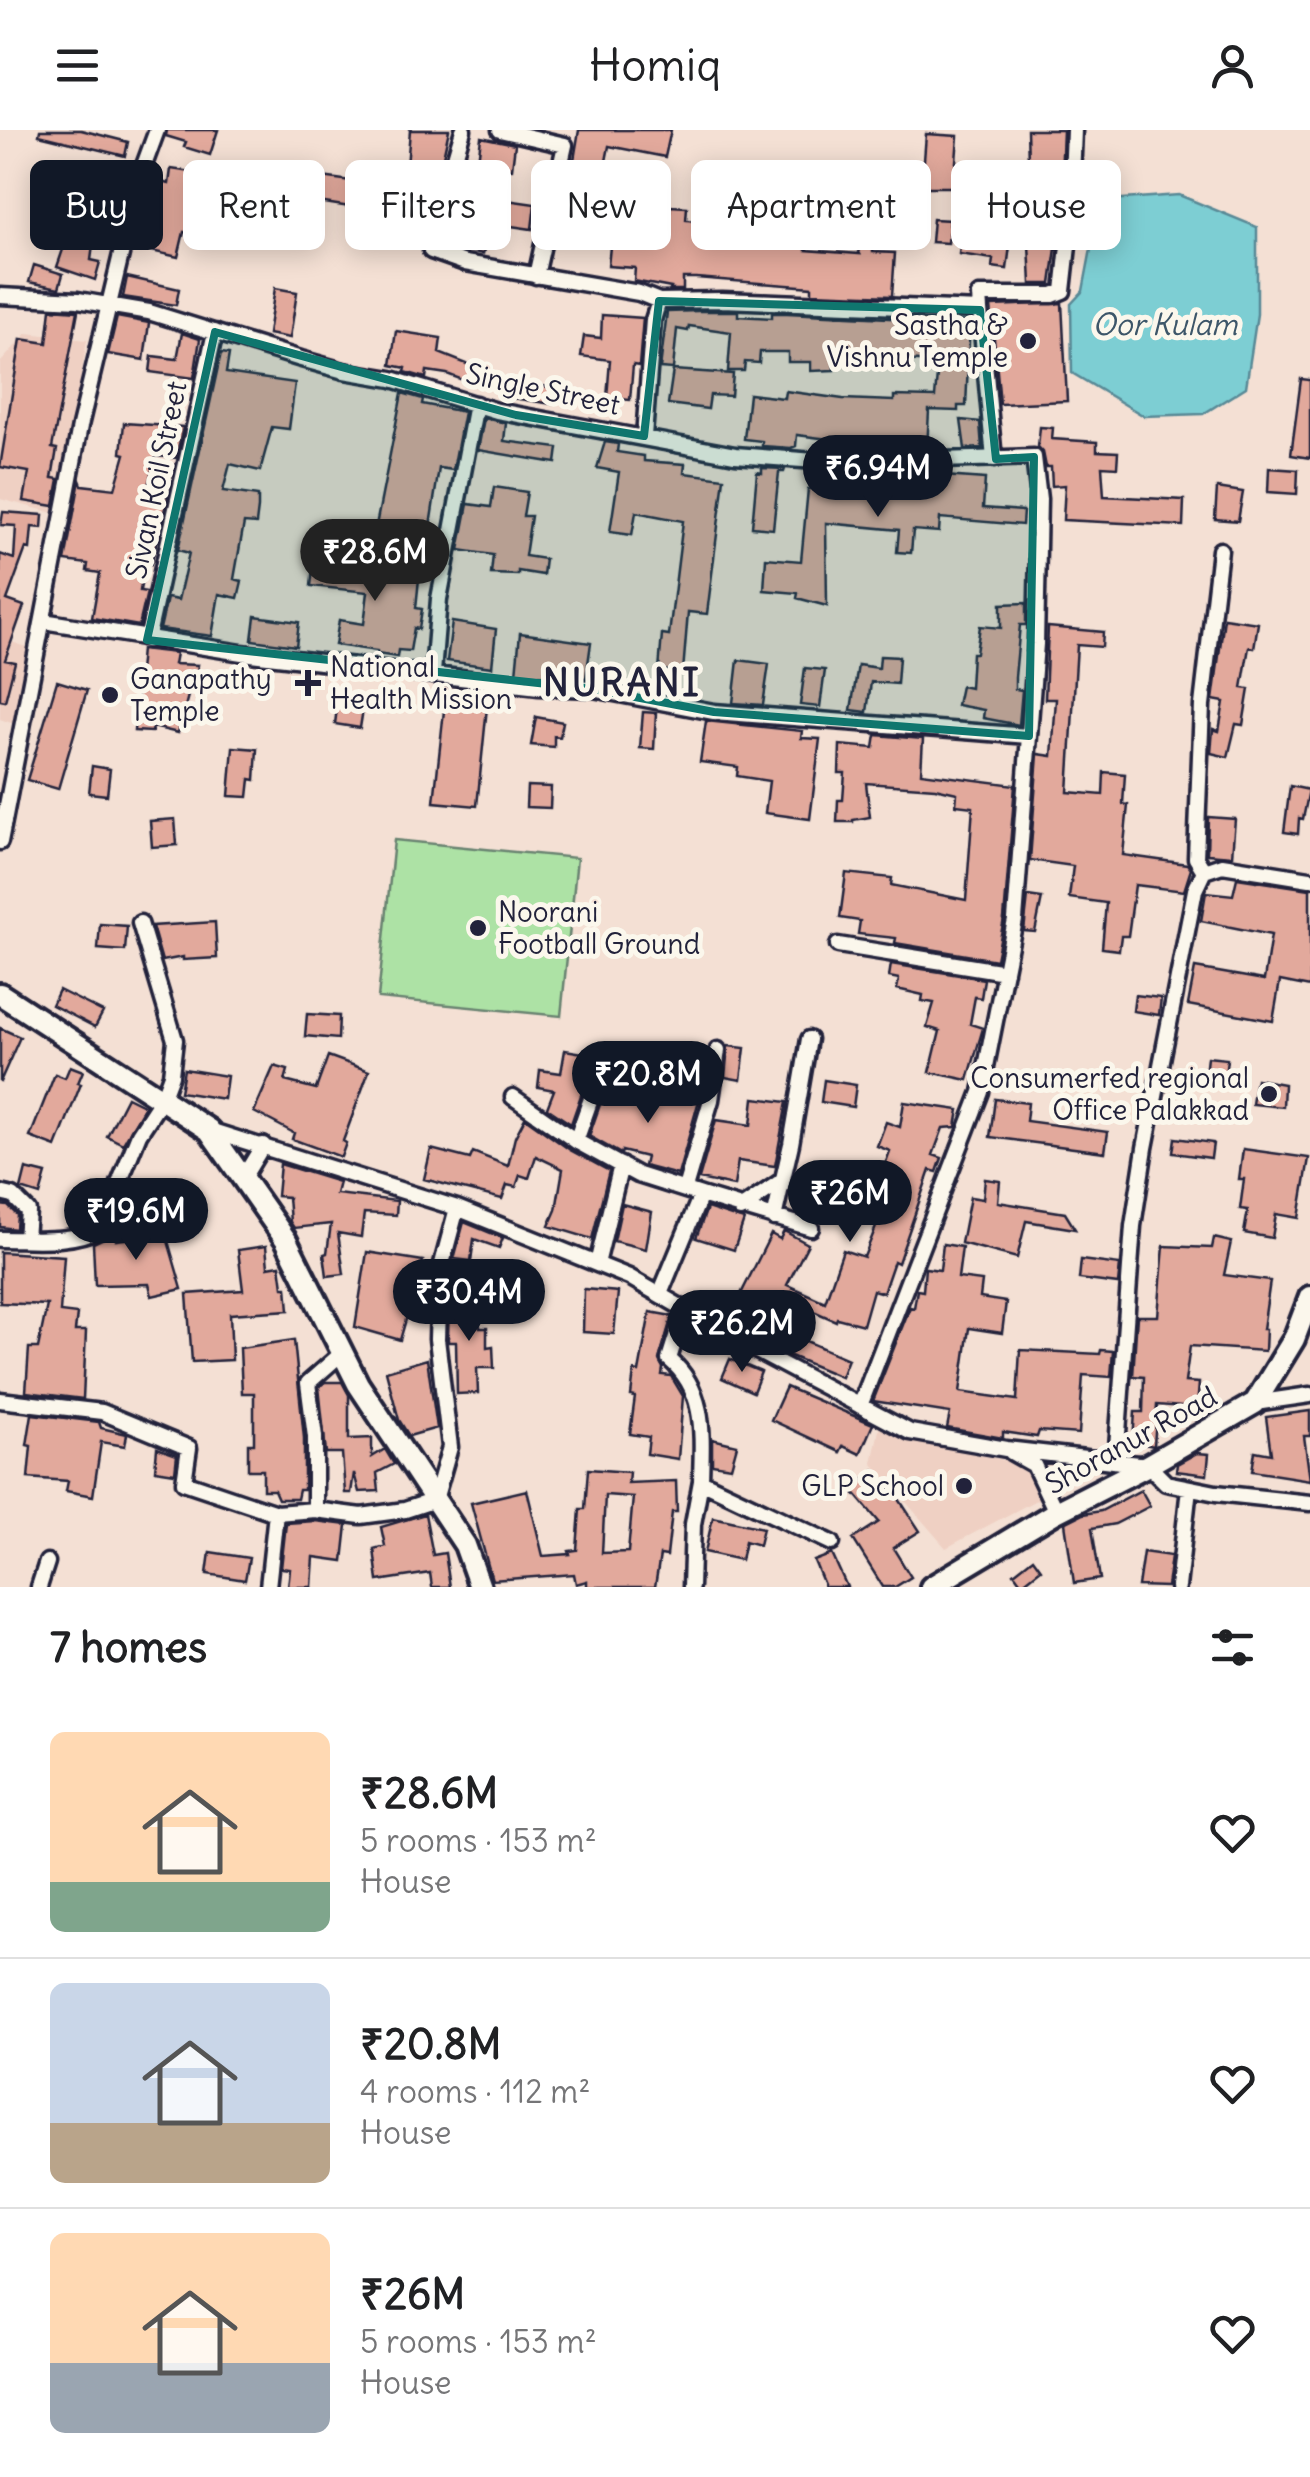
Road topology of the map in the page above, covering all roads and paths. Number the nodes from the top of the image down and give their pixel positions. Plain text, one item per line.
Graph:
1 (156, 130) edge
2 (462, 130) edge
3 (500, 130) edge
4 (1074, 130) edge
5 (536, 276) junction
6 (0, 296) edge
7 (659, 301) junction
8 (110, 305) junction
9 (980, 310) junction
10 (216, 332) junction
11 (476, 404) junction
12 (644, 436) junction
13 (994, 459) junction
14 (1220, 550) dead end
15 (43, 621) junction
16 (147, 640) junction
17 (433, 673) junction
18 (1029, 736) junction
19 (0, 842) edge
20 (1204, 871) junction
21 (1310, 879) edge
22 (140, 923) dead end
23 (838, 945) dead end
24 (1005, 972) junction
25 (0, 994) edge
26 (809, 1039) dead end
27 (718, 1050) dead end
28 (606, 1056) dead end
29 (513, 1097) dead end
30 (162, 1099) junction
31 (209, 1130) junction
32 (576, 1141) junction
33 (262, 1145) junction
34 (621, 1166) junction
35 (243, 1178) junction
36 (783, 1180) junction
37 (684, 1188) junction
38 (0, 1193) edge
39 (700, 1195) junction
40 (457, 1208) junction
41 (740, 1208) junction
42 (774, 1218) junction
43 (810, 1228) dead end
44 (0, 1239) edge
45 (26, 1239) junction
46 (597, 1264) junction
47 (660, 1294) junction
48 (1310, 1297) edge
49 (685, 1308) junction
50 (342, 1352) junction
51 (1310, 1395) edge
52 (0, 1400) edge
53 (1255, 1403) junction
54 (860, 1406) junction
55 (1006, 1449) junction
56 (1116, 1461) junction
57 (1148, 1466) junction
58 (701, 1481) junction
59 (1189, 1488) junction
60 (435, 1500) junction
61 (1310, 1503) edge
62 (316, 1510) junction
63 (1056, 1512) junction
64 (276, 1513) junction
65 (832, 1543) dead end
66 (47, 1562) dead end
67 (39, 1587) edge
68 (268, 1587) edge
69 (480, 1587) edge
70 (691, 1587) edge
71 (930, 1587) edge
72 (1178, 1587) edge

1 - 8 street
2 - 5 street
3 - 5 street
4 - 9 street
5 - 7 street
6 - 8 street, Single Street
7 - 9 street
7 - 12 street
8 - 10 street, Single Street
8 - 15 street
9 - 13 street
10 - 11 street, Single Street
10 - 16 street, Sivan Koil Street
11 - 12 street, Single Street
11 - 17 street
12 - 13 street, Single Street
13 - 18 street, Single Street
14 - 20 street
15 - 16 street
15 - 19 street
16 - 17 street
17 - 18 street
18 - 24 street
20 - 21 street
20 - 56 street
22 - 30 street
23 - 24 street
24 - 54 street
25 - 30 street
26 - 36 street
27 - 37 street
28 - 32 street
29 - 32 street
30 - 31 street
30 - 45 street
31 - 33 street
31 - 35 street
32 - 34 street
33 - 35 street
33 - 40 street
34 - 37 street
34 - 46 street
35 - 50 street
36 - 41 street
36 - 42 street
37 - 39 street
38 - 45 street
39 - 41 street
39 - 47 street
40 - 46 street
40 - 60 street
41 - 42 street
42 - 43 street
44 - 45 street
46 - 47 street
47 - 49 street
48 - 53 street, Shoranur Road
49 - 54 street
49 - 58 street
50 - 60 street
50 - 62 street
51 - 53 street
52 - 64 street
53 - 57 street, Shoranur Road
54 - 55 street
55 - 56 street
55 - 63 street
56 - 57 street
57 - 59 street
57 - 63 street, Shoranur Road
58 - 65 street
58 - 70 street
59 - 61 street
59 - 72 street
60 - 62 street
60 - 69 street
62 - 64 street
63 - 71 street, Shoranur Road
64 - 68 street
66 - 67 street

